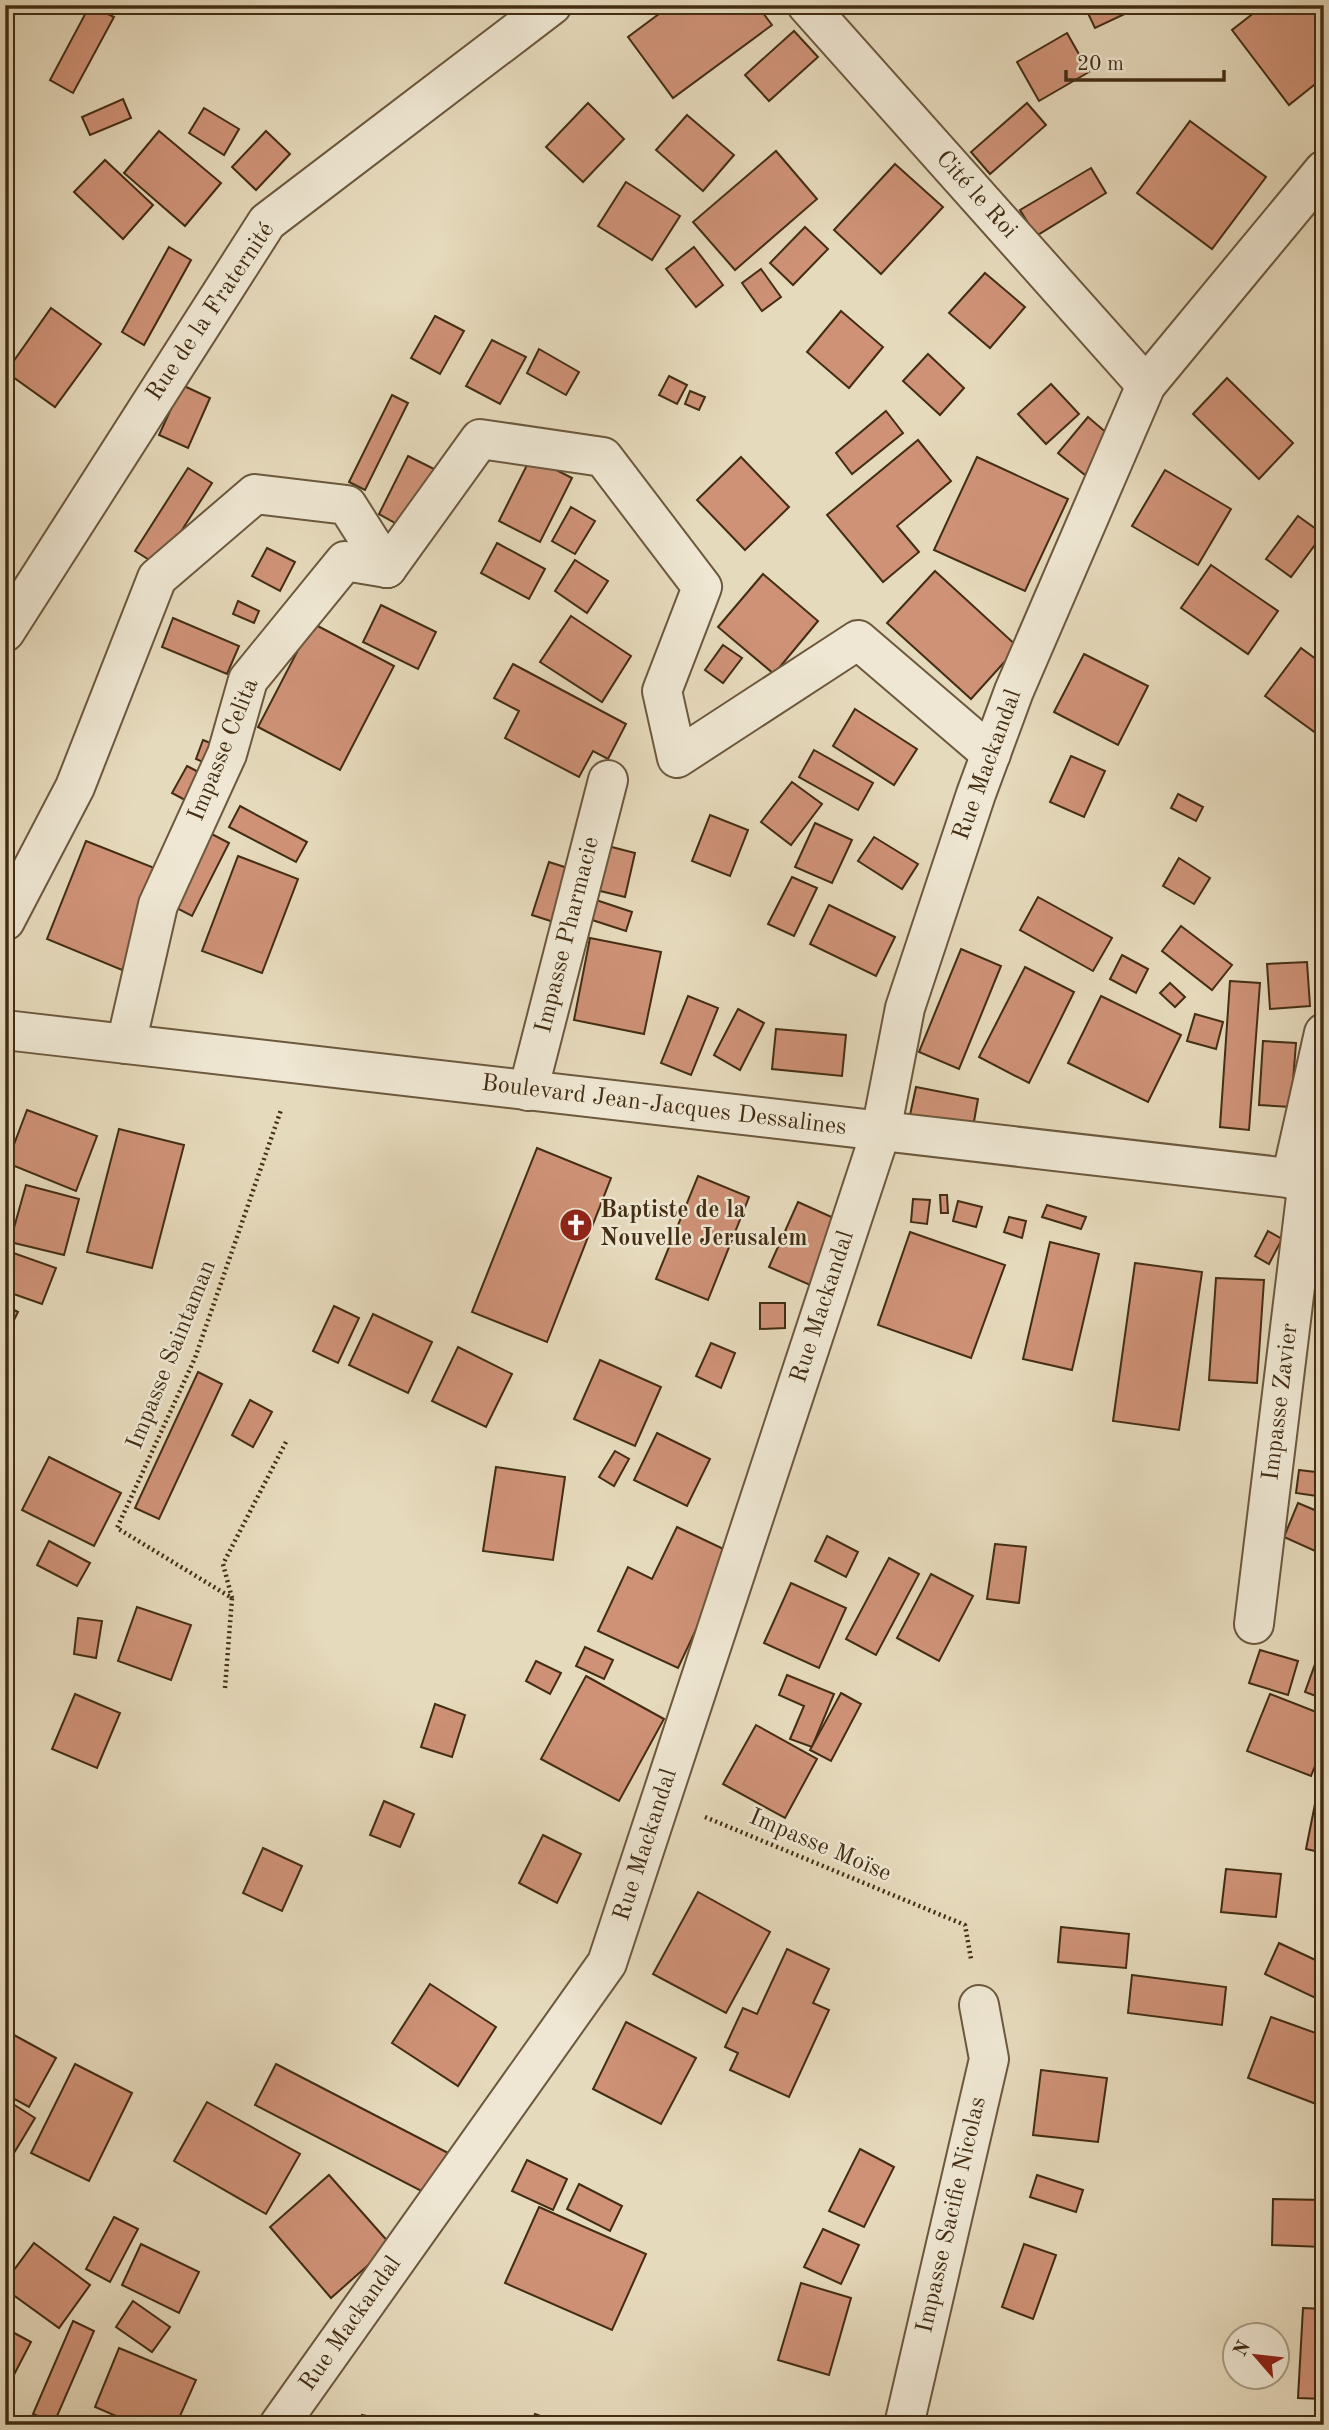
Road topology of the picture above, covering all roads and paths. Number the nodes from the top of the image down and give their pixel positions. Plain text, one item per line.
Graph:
1 (552, 5) edge
2 (807, 5) edge
3 (1324, 170) edge
4 (1146, 385) junction
5 (387, 568) junction
6 (5, 632) edge
7 (991, 754) junction
8 (608, 780) dead end
9 (5, 921) edge
10 (5, 1030) edge
11 (1324, 1033) edge
12 (126, 1044) junction
13 (292, 1063) junction
14 (528, 1090) junction
15 (881, 1131) junction
16 (1308, 1181) edge
17 (287, 1440) dead end
18 (232, 1598) junction
19 (1254, 1624) dead end
20 (225, 1688) dead end
21 (661, 1798) junction
22 (965, 1926) dead end
23 (979, 2005) dead end
24 (279, 2425) edge
25 (904, 2425) edge

1 - 6 street, Rue de la Fraternité
2 - 4 street, Cité le Roi
3 - 4 street, Rue Mackandal
4 - 7 street, Rue Mackandal
5 - 7 street
5 - 9 street
5 - 12 street, Impasse Celita
7 - 15 street, Rue Mackandal
8 - 14 street, Impasse Pharmacie
10 - 12 street, Boulevard Jean-Jacques Dessalines
11 - 16 street, Impasse Zavier
12 - 13 street, Boulevard Jean-Jacques Dessalines
13 - 14 street, Boulevard Jean-Jacques Dessalines
13 - 18 path, Impasse Saintaman
14 - 15 street, Boulevard Jean-Jacques Dessalines
15 - 16 street, Boulevard Jean-Jacques Dessalines
15 - 21 street, Rue Mackandal
16 - 19 street, Impasse Zavier
17 - 18 path
18 - 20 path
21 - 22 path, Impasse Moïse
21 - 24 street, Rue Mackandal
23 - 25 street, Impasse Sacifie Nicolas

